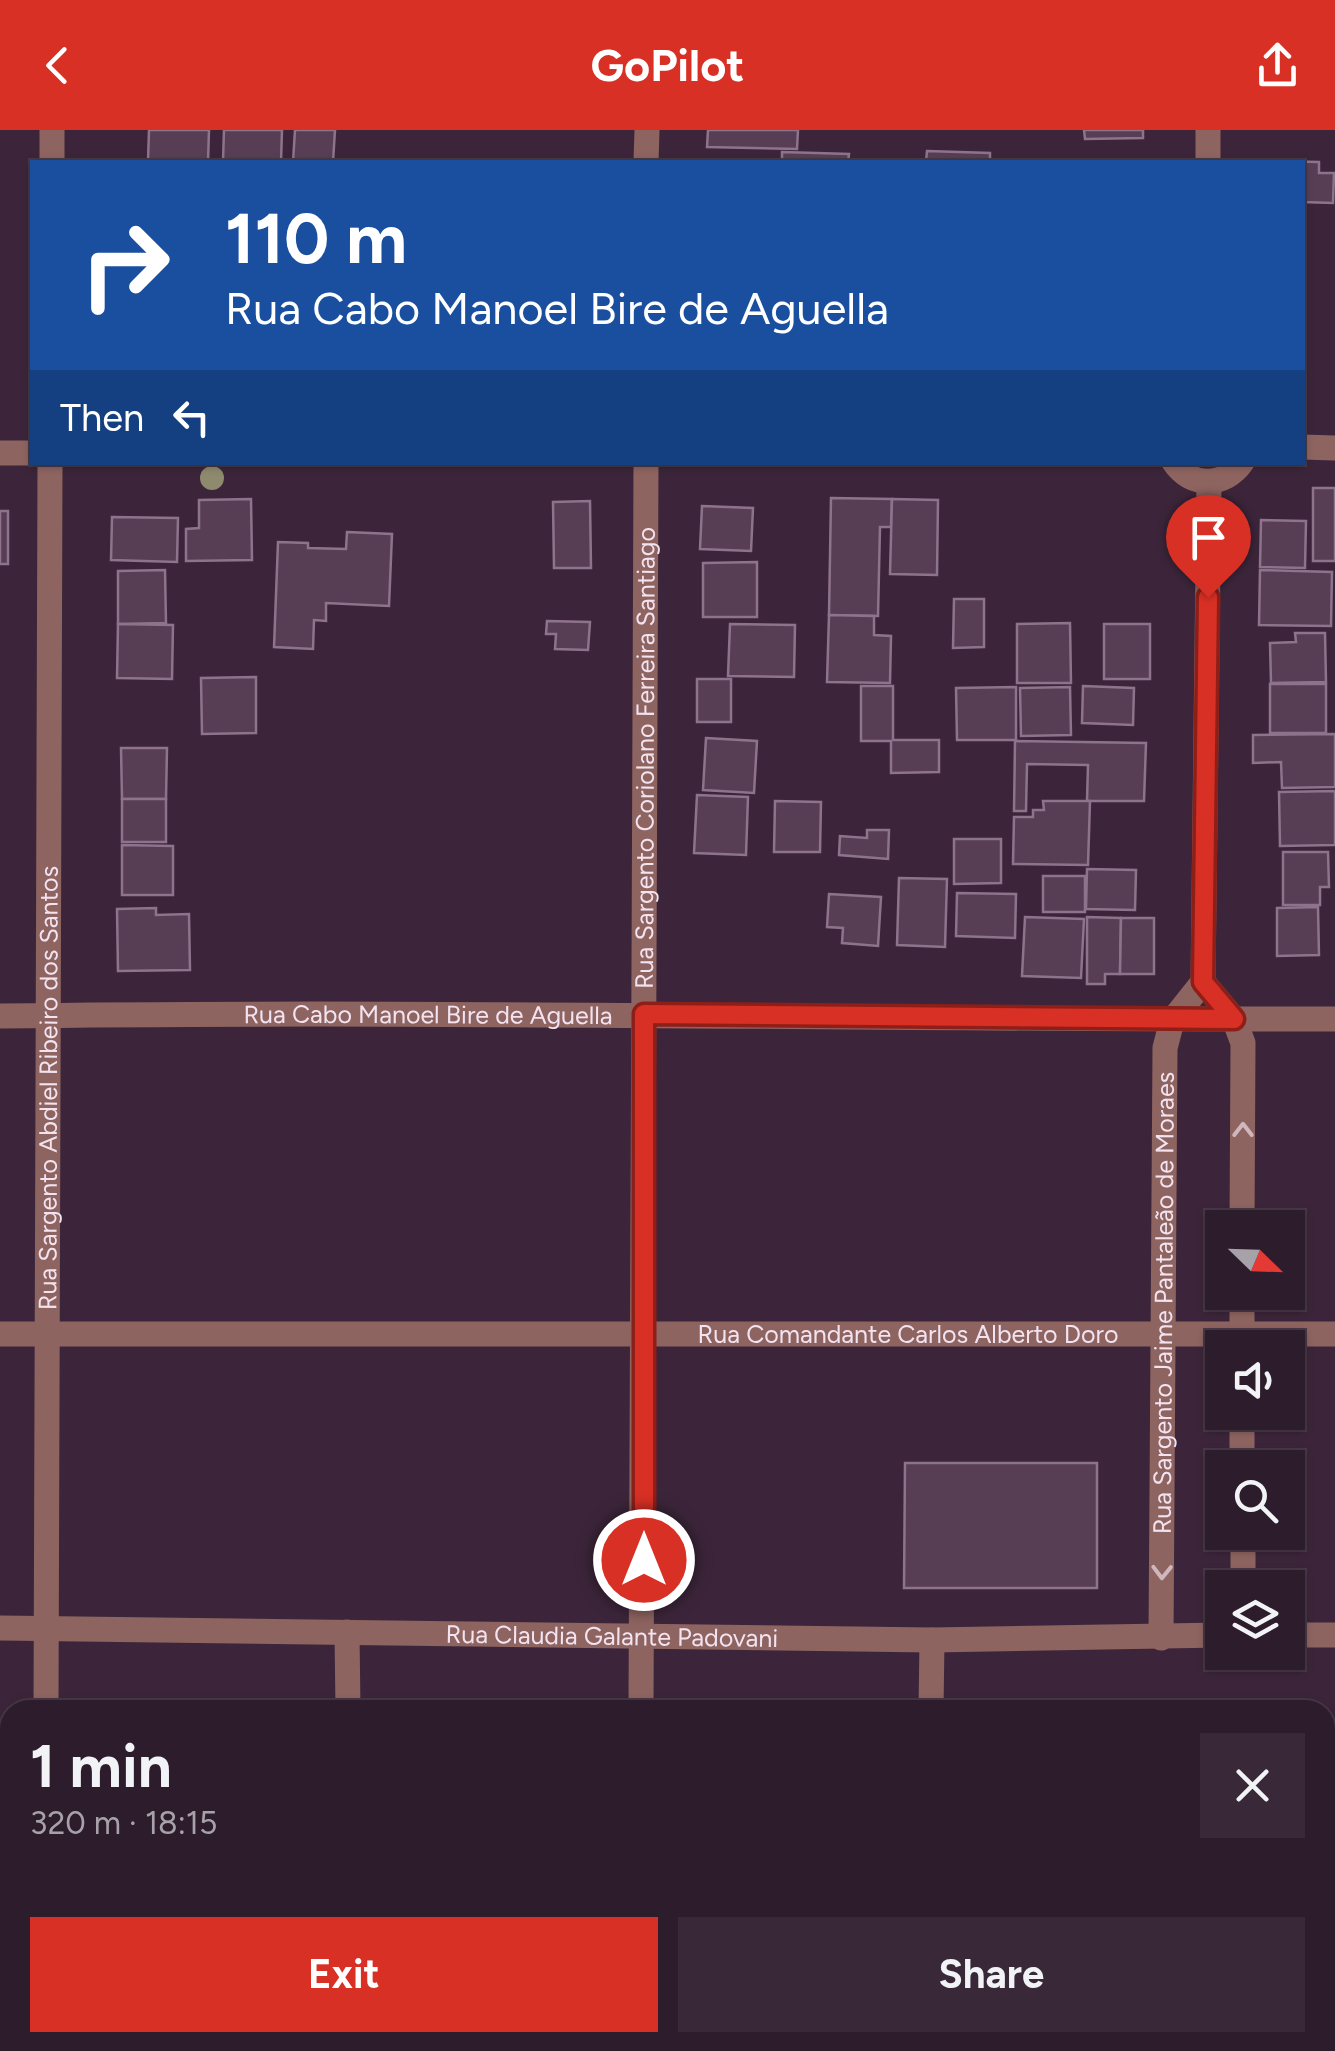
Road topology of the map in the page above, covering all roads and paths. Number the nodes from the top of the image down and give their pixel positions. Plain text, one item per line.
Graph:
1 (52, 130) edge
2 (646, 130) edge
3 (1208, 130) edge
4 (52, 160) edge
5 (646, 160) edge
6 (1208, 160) edge
7 (1305, 448) edge
8 (1335, 448) edge
9 (0, 453) edge
10 (30, 453) edge
11 (50, 465) edge
12 (646, 465) edge
13 (1177, 465) edge
14 (1239, 465) edge
15 (1209, 482) junction
16 (1203, 982) junction
17 (644, 1014) junction
18 (0, 1016) edge
19 (48, 1016) junction
20 (1234, 1019) junction
21 (1335, 1019) edge
22 (1172, 1021) junction
23 (1242, 1210) edge
24 (644, 1333) junction
25 (1165, 1333) junction
26 (0, 1334) edge
27 (46, 1334) junction
28 (1335, 1334) edge
29 (1305, 1336) edge
30 (1205, 1337) edge
31 (0, 1628) edge
32 (45, 1628) junction
33 (348, 1632) junction
34 (1305, 1634) edge
35 (1335, 1635) edge
36 (643, 1636) junction
37 (1205, 1636) edge
38 (1162, 1638) junction
39 (932, 1640) junction
40 (46, 1700) edge
41 (348, 1700) edge
42 (641, 1700) edge
43 (931, 1700) edge

1 - 4 street
2 - 5 street
3 - 6 street
7 - 8 street
9 - 10 street
11 - 19 street, Rua Sargento Abdiel Ribeiro dos Santos
12 - 17 street, Rua Sargento Coriolano Ferreira Santiago
13 - 15 street
14 - 15 street
15 - 16 street
16 - 20 street
16 - 22 street
17 - 19 street, Rua Cabo Manoel Bire de Aguella
17 - 22 street, Rua Cabo Manoel Bire de Aguella
17 - 24 street, Rua Sargento Coriolano Ferreira Santiago
18 - 19 street, Rua Cabo Manoel Bire de Aguella
19 - 27 street, Rua Sargento Abdiel Ribeiro dos Santos
20 - 21 street, Rua Cabo Manoel Bire de Aguella
20 - 22 street, Rua Cabo Manoel Bire de Aguella
23 -> 20 street
22 - 25 street, Rua Sargento Jaime Pantaleão de Moraes
24 - 25 street, Rua Comandante Carlos Alberto Doro
24 - 27 street, Rua Comandante Carlos Alberto Doro
24 - 36 street, Rua Sargento Coriolano Ferreira Santiago
25 - 30 street, Rua Comandante Carlos Alberto Doro
25 -> 38 street, Rua Sargento Jaime Pantaleão de Moraes
26 - 27 street, Rua Comandante Carlos Alberto Doro
27 - 32 street, Rua Sargento Abdiel Ribeiro dos Santos
28 - 29 street, Rua Comandante Carlos Alberto Doro
31 - 32 street, Rua Claudia Galante Padovani
32 - 33 street, Rua Claudia Galante Padovani
32 - 40 street, Rua Sargento Abdiel Ribeiro dos Santos
33 - 36 street, Rua Claudia Galante Padovani
33 - 41 street
34 - 35 street
36 - 39 street, Rua Claudia Galante Padovani
36 - 42 street, Rua Sargento Coriolano Ferreira Santiago
37 - 38 street, Rua Claudia Galante Padovani
38 - 39 street, Rua Claudia Galante Padovani
39 - 43 street

